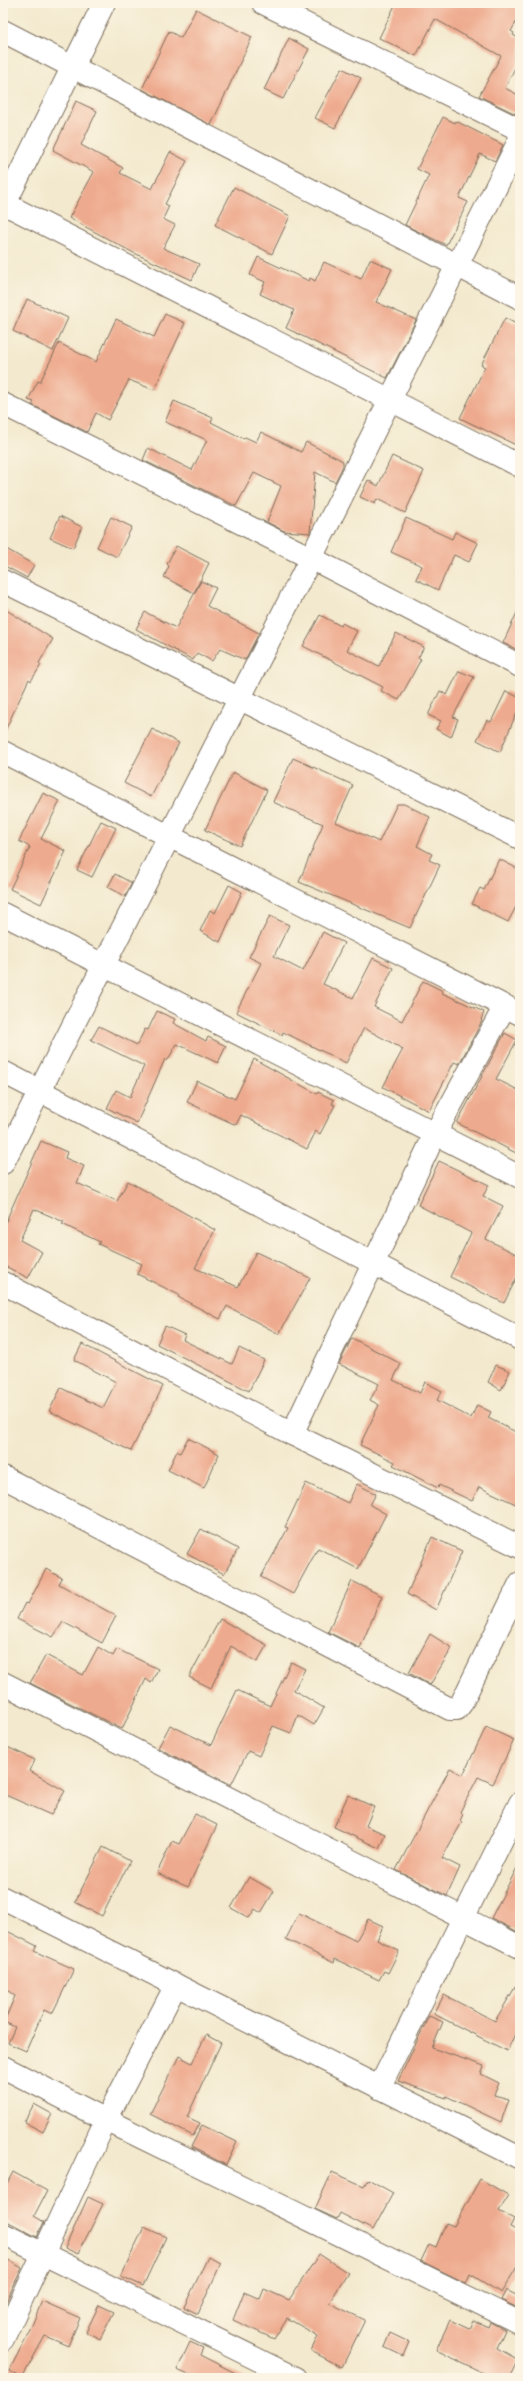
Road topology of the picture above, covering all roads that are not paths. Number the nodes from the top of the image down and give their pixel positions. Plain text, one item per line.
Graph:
1 (104, 3) edge
2 (263, 3) edge
3 (3, 30) edge
4 (73, 65) junction
5 (520, 130) edge
6 (520, 139) edge
7 (4, 205) edge
8 (457, 266) junction
9 (520, 298) edge
10 (390, 400) junction
11 (3, 404) edge
12 (520, 466) edge
13 (311, 558) junction
14 (3, 581) edge
15 (520, 666) edge
16 (240, 698) junction
17 (3, 752) edge
18 (170, 836) junction
19 (520, 838) edge
20 (3, 914) edge
21 (104, 966) junction
22 (512, 1010) edge
23 (3, 1072) edge
24 (41, 1090) junction
25 (435, 1134) junction
26 (3, 1163) edge
27 (520, 1177) edge
28 (375, 1264) junction
29 (3, 1282) edge
30 (520, 1339) edge
31 (292, 1434) junction
32 (3, 1477) edge
33 (520, 1547) edge
34 (520, 1583) edge
35 (3, 1683) edge
36 (520, 1803) edge
37 (3, 1898) edge
38 (463, 1917) junction
39 (520, 1947) edge
40 (176, 1985) junction
41 (3, 2067) edge
42 (379, 2088) junction
43 (106, 2120) junction
44 (520, 2158) edge
45 (3, 2234) edge
46 (43, 2254) junction
47 (520, 2323) edge
48 (3, 2339) edge
49 (295, 2378) edge

1 - 4 street
2 - 5 street
3 - 4 street
4 - 7 street
4 - 8 street
6 - 8 street
7 - 10 street
8 - 9 street
8 - 10 street
10 - 12 street
10 - 13 street
11 - 13 street
13 - 15 street
13 - 16 street
14 - 16 street
16 - 18 street
16 - 19 street
17 - 18 street
18 - 21 street
18 - 22 street
20 - 21 street
21 - 24 street
21 - 25 street
22 - 25 street
23 - 24 street
24 - 26 street
24 - 28 street
25 - 27 street
25 - 28 street
28 - 30 street
28 - 31 street
29 - 31 street
31 - 33 street
32 - 34 street
35 - 38 street
36 - 38 street
37 - 40 street
38 - 39 street
38 - 42 street
40 - 42 street
40 - 43 street
41 - 43 street
42 - 44 street
43 - 46 street
43 - 47 street
45 - 46 street
46 - 48 street
46 - 49 street

